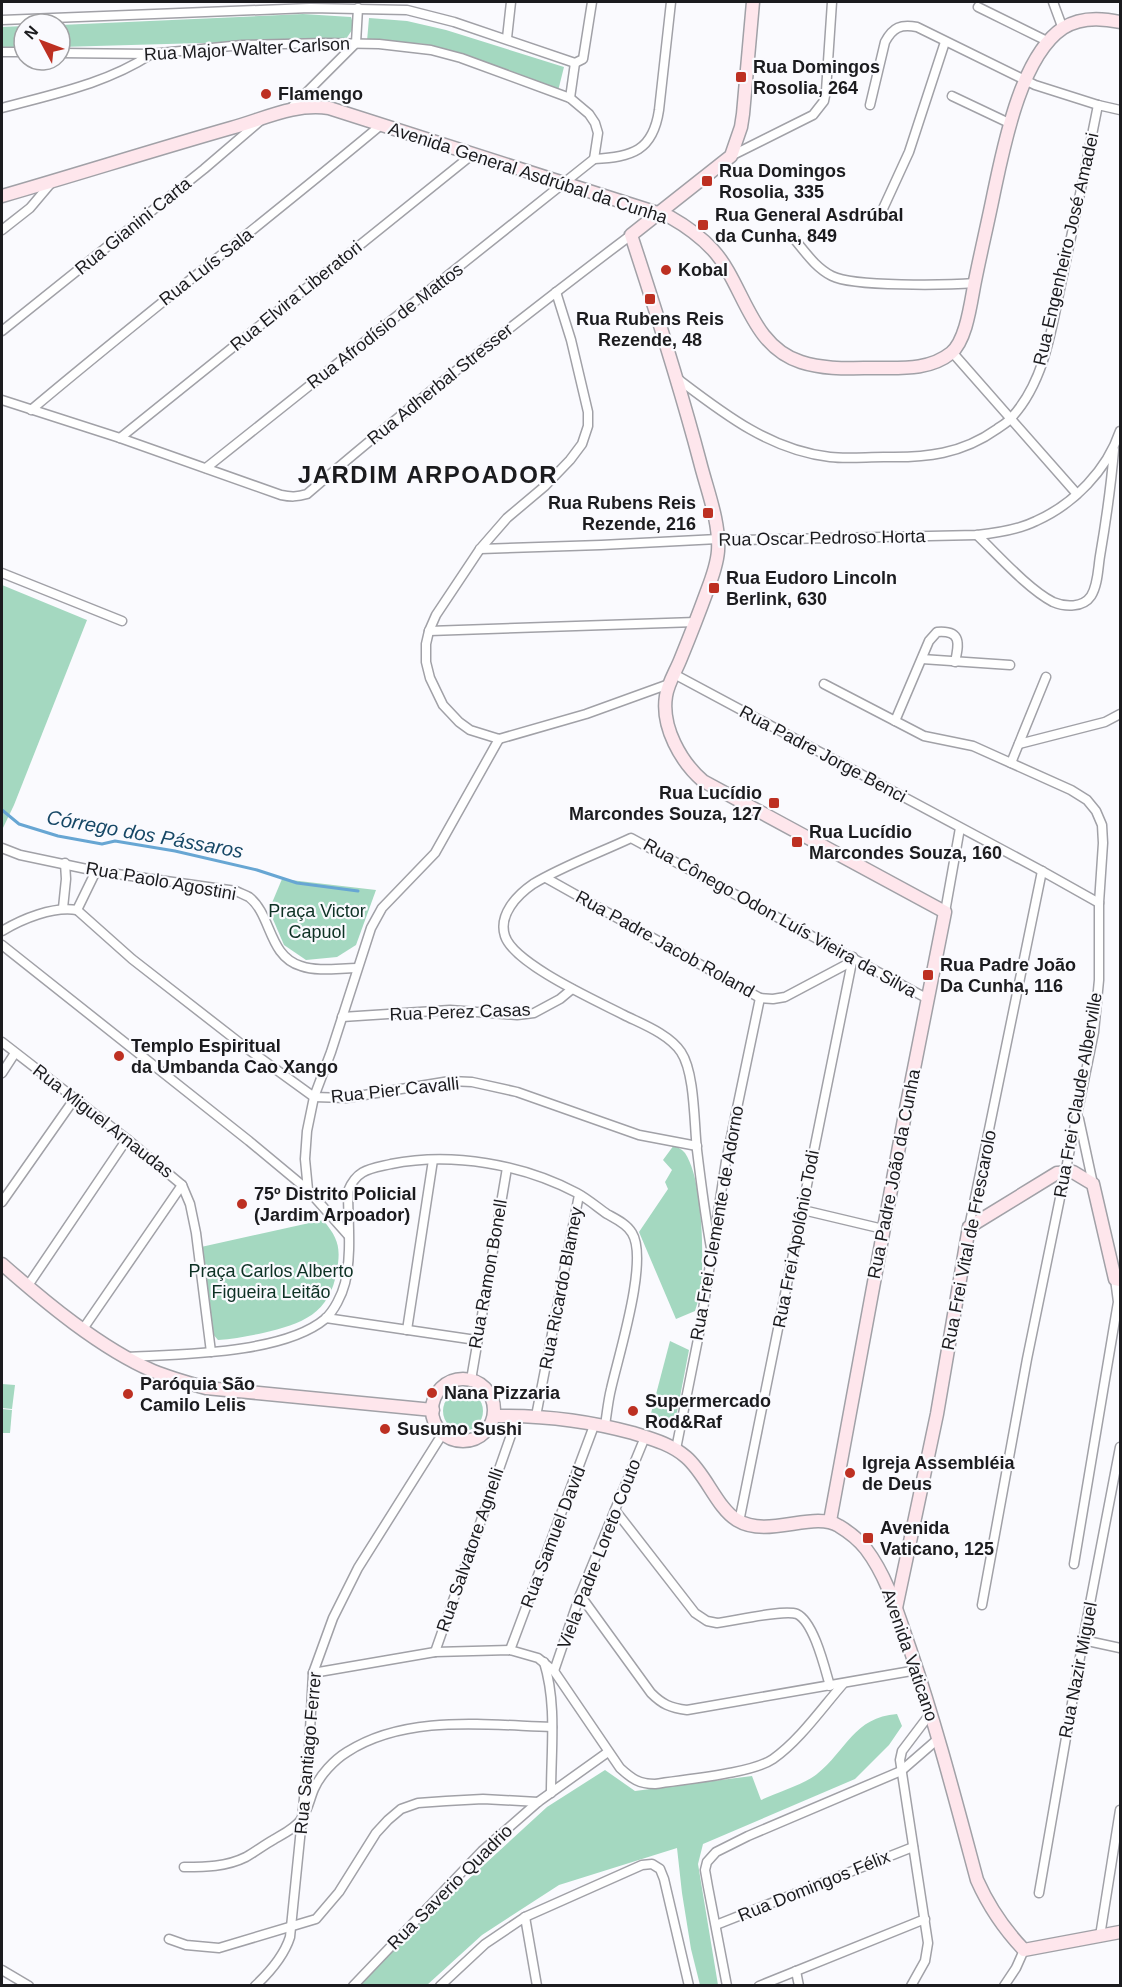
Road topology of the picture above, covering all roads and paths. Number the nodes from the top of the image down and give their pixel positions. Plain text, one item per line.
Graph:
1 (511, 2) edge
2 (592, 2) edge
3 (671, 2) edge
4 (753, 2) edge
5 (832, 2) edge
6 (1053, 2) edge
7 (310, 5) edge
8 (978, 7) dead end
9 (358, 8) junction
10 (2, 20) edge
11 (1120, 22) edge
12 (1062, 28) junction
13 (507, 38) junction
14 (945, 42) junction
15 (1049, 42) junction
16 (356, 43) junction
17 (72, 53) edge
18 (150, 54) junction
19 (575, 63) junction
20 (1025, 81) junction
21 (952, 96) dead end
22 (570, 98) junction
23 (870, 105) dead end
24 (1098, 105) junction
25 (2, 108) edge
26 (291, 108) junction
27 (1120, 110) edge
28 (261, 120) junction
29 (1009, 123) junction
30 (381, 125) junction
31 (473, 154) junction
32 (731, 156) junction
33 (594, 159) junction
34 (52, 182) junction
35 (564, 184) junction
36 (2, 196) edge
37 (660, 213) junction
38 (881, 213) dead end
39 (2, 230) edge
40 (631, 235) junction
41 (795, 240) dead end
42 (975, 283) junction
43 (556, 292) junction
44 (2, 331) edge
45 (952, 352) junction
46 (678, 379) junction
47 (2, 400) edge
48 (31, 410) junction
49 (1011, 419) junction
50 (1120, 431) edge
51 (120, 438) junction
52 (1115, 447) junction
53 (206, 468) junction
54 (1077, 494) junction
55 (977, 535) junction
56 (718, 539) junction
57 (480, 549) junction
58 (2, 573) edge
59 (122, 621) dead end
60 (696, 622) junction
61 (429, 631) junction
62 (922, 659) junction
63 (955, 662) junction
64 (1010, 664) dead end
65 (1046, 676) dead end
66 (672, 679) junction
67 (824, 684) dead end
68 (1120, 714) edge
69 (895, 721) junction
70 (499, 739) junction
71 (1019, 744) junction
72 (1011, 763) junction
73 (960, 828) junction
74 (2, 848) edge
75 (65, 863) junction
76 (96, 871) junction
77 (1042, 871) junction
78 (546, 878) junction
79 (1099, 903) junction
80 (63, 908) junction
81 (77, 910) junction
82 (945, 912) junction
83 (2, 931) edge
84 (2, 945) edge
85 (852, 959) junction
86 (357, 968) junction
87 (572, 989) junction
88 (760, 998) junction
89 (928, 999) junction
90 (342, 1017) junction
91 (2, 1042) edge
92 (15, 1053) junction
93 (2, 1073) edge
94 (314, 1097) junction
95 (75, 1098) junction
96 (1078, 1116) junction
97 (127, 1139) junction
98 (697, 1146) junction
99 (433, 1160) junction
100 (507, 1168) junction
101 (1065, 1171) junction
102 (1093, 1184) junction
103 (182, 1185) junction
104 (308, 1190) junction
105 (579, 1195) junction
106 (2, 1202) edge
107 (803, 1210) junction
108 (969, 1227) junction
109 (883, 1229) junction
110 (348, 1235) junction
111 (711, 1248) junction
112 (2, 1264) edge
113 (1118, 1280) edge
114 (27, 1287) junction
115 (1119, 1302) edge
116 (326, 1318) junction
117 (83, 1329) junction
118 (407, 1330) junction
119 (476, 1340) junction
120 (211, 1352) junction
121 (128, 1358) junction
122 (471, 1380) junction
123 (433, 1410) junction
124 (518, 1415) junction
125 (494, 1416) junction
126 (536, 1416) junction
127 (600, 1424) junction
128 (443, 1433) junction
129 (645, 1437) junction
130 (1120, 1447) edge
131 (676, 1449) junction
132 (615, 1510) junction
133 (830, 1521) junction
134 (739, 1522) junction
135 (1074, 1564) dead end
136 (580, 1595) junction
137 (982, 1605) dead end
138 (896, 1609) junction
139 (1083, 1640) junction
140 (1120, 1648) edge
141 (510, 1650) junction
142 (435, 1652) junction
143 (544, 1662) junction
144 (917, 1670) junction
145 (554, 1671) junction
146 (313, 1673) junction
147 (843, 1684) junction
148 (830, 1686) junction
149 (930, 1714) junction
150 (552, 1728) junction
151 (939, 1738) junction
152 (608, 1752) junction
153 (901, 1771) junction
154 (551, 1792) junction
155 (538, 1802) junction
156 (1120, 1810) edge
157 (302, 1819) junction
158 (913, 1847) junction
159 (183, 1867) dead end
160 (1039, 1893) dead end
161 (525, 1917) junction
162 (925, 1919) junction
163 (716, 1925) junction
164 (292, 1926) junction
165 (1120, 1932) edge
166 (1100, 1936) junction
167 (169, 1939) dead end
168 (1024, 1950) junction
169 (2, 1970) edge
170 (796, 1971) junction
171 (29, 1986) edge
172 (255, 1986) edge
173 (353, 1986) edge
174 (440, 1986) edge
175 (537, 1986) edge
176 (689, 1986) edge
177 (727, 1986) edge
178 (759, 1986) edge
179 (799, 1986) edge
180 (911, 1986) edge
181 (1004, 1986) edge

1 - 13 street
2 - 19 street
3 - 33 street
4 - 32 street
5 - 32 street
6 - 12 street
7 - 9 street, Rua Major Walter Carlson
7 - 10 street, Rua Major Walter Carlson
8 - 15 street
9 - 13 street, Rua Major Walter Carlson
9 - 16 street
11 - 12 street
12 - 15 street
13 - 19 street, Rua Major Walter Carlson
14 - 20 street
14 - 23 street
14 - 38 street
15 - 20 street
16 - 18 street, Rua Major Walter Carlson
16 - 22 street, Rua Major Walter Carlson
16 - 26 street
17 - 18 street, Rua Major Walter Carlson
18 - 25 street
19 - 22 street
20 - 24 street
20 - 29 street
21 - 29 street
22 - 33 street, Rua Major Walter Carlson
24 - 27 street
24 - 49 street, Rua Engenheiro José Amadei
26 - 28 street, Avenida General Asdrúbal da Cunha
26 - 30 street, Avenida General Asdrúbal da Cunha
28 - 34 street, Avenida General Asdrúbal da Cunha
28 - 44 street, Rua Gianini Carta
29 - 42 street
30 - 31 street, Avenida General Asdrúbal da Cunha
30 - 48 street, Rua Luís Sala
31 - 35 street, Avenida General Asdrúbal da Cunha
31 - 51 street, Rua Elvira Liberatori
32 - 37 street, Rua Adherbal Stresser
33 - 35 street
34 - 36 street, Avenida General Asdrúbal da Cunha
34 - 39 street
35 - 37 street, Avenida General Asdrúbal da Cunha
35 - 53 street, Rua Afrodísio de Mattos
37 - 40 street, Rua Adherbal Stresser
37 - 45 street, Avenida General Asdrúbal da Cunha
40 - 43 street, Rua Adherbal Stresser
40 - 46 street
41 - 42 street
42 - 45 street
43 - 53 street, Rua Adherbal Stresser
43 - 57 street
45 - 49 street
46 - 49 street, Rua Engenheiro José Amadei
46 - 56 street
47 - 48 street, Rua Adherbal Stresser
48 - 51 street, Rua Adherbal Stresser
49 - 54 street
50 - 52 street, Rua Oscar Pedroso Horta
51 - 53 street, Rua Adherbal Stresser
52 - 54 street, Rua Oscar Pedroso Horta
52 - 55 street
54 - 55 street, Rua Oscar Pedroso Horta
55 - 56 street, Rua Oscar Pedroso Horta
56 - 57 street, Rua Oscar Pedroso Horta
56 - 60 street
57 - 61 street
58 - 59 street
60 - 61 street
60 - 66 street
61 - 70 street
62 - 63 street
62 - 63 street
62 - 69 street
63 - 64 street
65 - 71 street
66 - 70 street
66 - 73 street, Rua Padre Jorge Benci
66 - 82 street
67 - 69 street, Rua Frei Claude Alberville
68 - 71 street
69 - 72 street, Rua Frei Claude Alberville
70 - 86 street
71 - 72 street
72 - 79 street, Rua Frei Claude Alberville
73 - 77 street, Rua Padre Jorge Benci
73 - 82 street, Rua Padre João da Cunha
74 - 75 street, Rua Paolo Agostini
75 - 76 street, Rua Paolo Agostini
75 - 80 street
76 - 81 street
76 - 86 street, Rua Paolo Agostini
77 - 79 street, Rua Padre Jorge Benci
77 - 108 street, Rua Frei Vital de Frescarolo
78 - 85 street, Rua Cônego Odon Luís Vieira da Silva
78 - 87 street
78 - 88 street, Rua Padre Jacob Roland
79 - 96 street, Rua Frei Claude Alberville
80 - 81 street
80 - 83 street
81 - 94 street, Rua Pier Cavalli
82 - 89 street, Rua Padre João da Cunha
84 - 104 street
85 - 88 street, Rua Padre Jacob Roland
85 - 89 street, Rua Cônego Odon Luís Vieira da Silva
85 - 107 street, Rua Frei Apolônio Todi
86 - 90 street
87 - 90 street, Rua Perez Casas
87 - 98 street
88 - 111 street, Rua Frei Clemente de Adorno
89 - 109 street, Rua Padre João da Cunha
90 - 94 street
91 - 92 street, Rua Miguel Arnaudas
92 - 93 street
92 - 95 street, Rua Miguel Arnaudas
94 - 98 street, Rua Pier Cavalli
94 - 104 street
95 - 97 street, Rua Miguel Arnaudas
95 - 106 street
96 - 101 street, Rua Frei Claude Alberville
96 - 102 street
97 - 103 street, Rua Miguel Arnaudas
97 - 114 street
98 - 111 street
99 - 100 street, Rua Samuel David
99 - 110 street, Rua Samuel David
99 - 118 street
100 - 105 street, Rua Samuel David
100 - 119 street, Rua Ramon Bonell
101 - 102 street
101 - 108 street
101 - 137 street, Rua Frei Claude Alberville
102 - 113 street
103 - 117 street
103 - 120 street, Rua Miguel Arnaudas
104 - 110 street
105 - 126 street, Rua Ricardo Blamey
105 - 127 street, Rua Samuel David
107 - 109 street
107 - 134 street, Rua Frei Apolônio Todi
108 - 138 street, Rua Frei Vital de Frescarolo
109 - 133 street, Rua Padre João da Cunha
110 - 116 street, Rua Samuel David
111 - 131 street, Rua Frei Clemente de Adorno
112 - 114 street
113 - 115 street
114 - 117 street
115 - 135 street
116 - 118 street
116 - 120 street
117 - 121 street
118 - 119 street
119 - 122 street, Rua Ramon Bonell
120 - 121 street
121 - 123 street
122 - 123 street
122 - 125 street
123 - 128 street
124 - 125 street
124 - 126 street
124 - 142 street, Rua Salvatore Agnelli
125 - 128 street
126 - 127 street
127 - 129 street
127 - 141 street, Rua Samuel David
128 - 146 street, Rua Santiago Ferrer
129 - 131 street
129 - 132 street, Viela Padre Loreto Couto
130 - 139 street, Rua Nazir Miguel
131 - 134 street
132 - 136 street, Viela Padre Loreto Couto
132 - 148 street
133 - 134 street
133 - 138 street, Avenida Vaticano
136 - 145 street, Viela Padre Loreto Couto
136 - 148 street
138 - 144 street, Avenida Vaticano
139 - 140 street
139 - 160 street, Rua Nazir Miguel
141 - 142 street
141 - 143 street
142 - 146 street
143 - 145 street
143 - 150 street
144 - 147 street
144 - 149 street, Avenida Vaticano
145 - 152 street
146 - 157 street, Rua Santiago Ferrer
147 - 148 street
147 - 152 street
149 - 151 street, Avenida Vaticano
149 - 153 street
150 - 154 street
150 - 157 street
151 - 153 street
151 - 168 street, Avenida Vaticano
152 - 154 street, Rua Saverio Quadrio
153 - 158 street
153 - 163 street
154 - 155 street, Rua Saverio Quadrio
155 - 164 street
155 - 173 street, Rua Saverio Quadrio
156 - 166 street
157 - 159 street
157 - 164 street, Rua Santiago Ferrer
158 - 162 street
158 - 163 street, Rua Domingos Félix
161 - 174 street
161 - 175 street
161 - 176 street
162 - 170 street
162 - 180 street
163 - 177 street
164 - 167 street
164 - 172 street, Rua Santiago Ferrer
165 - 166 street
166 - 168 street
168 - 181 street
169 - 171 street
170 - 178 street
170 - 179 street

